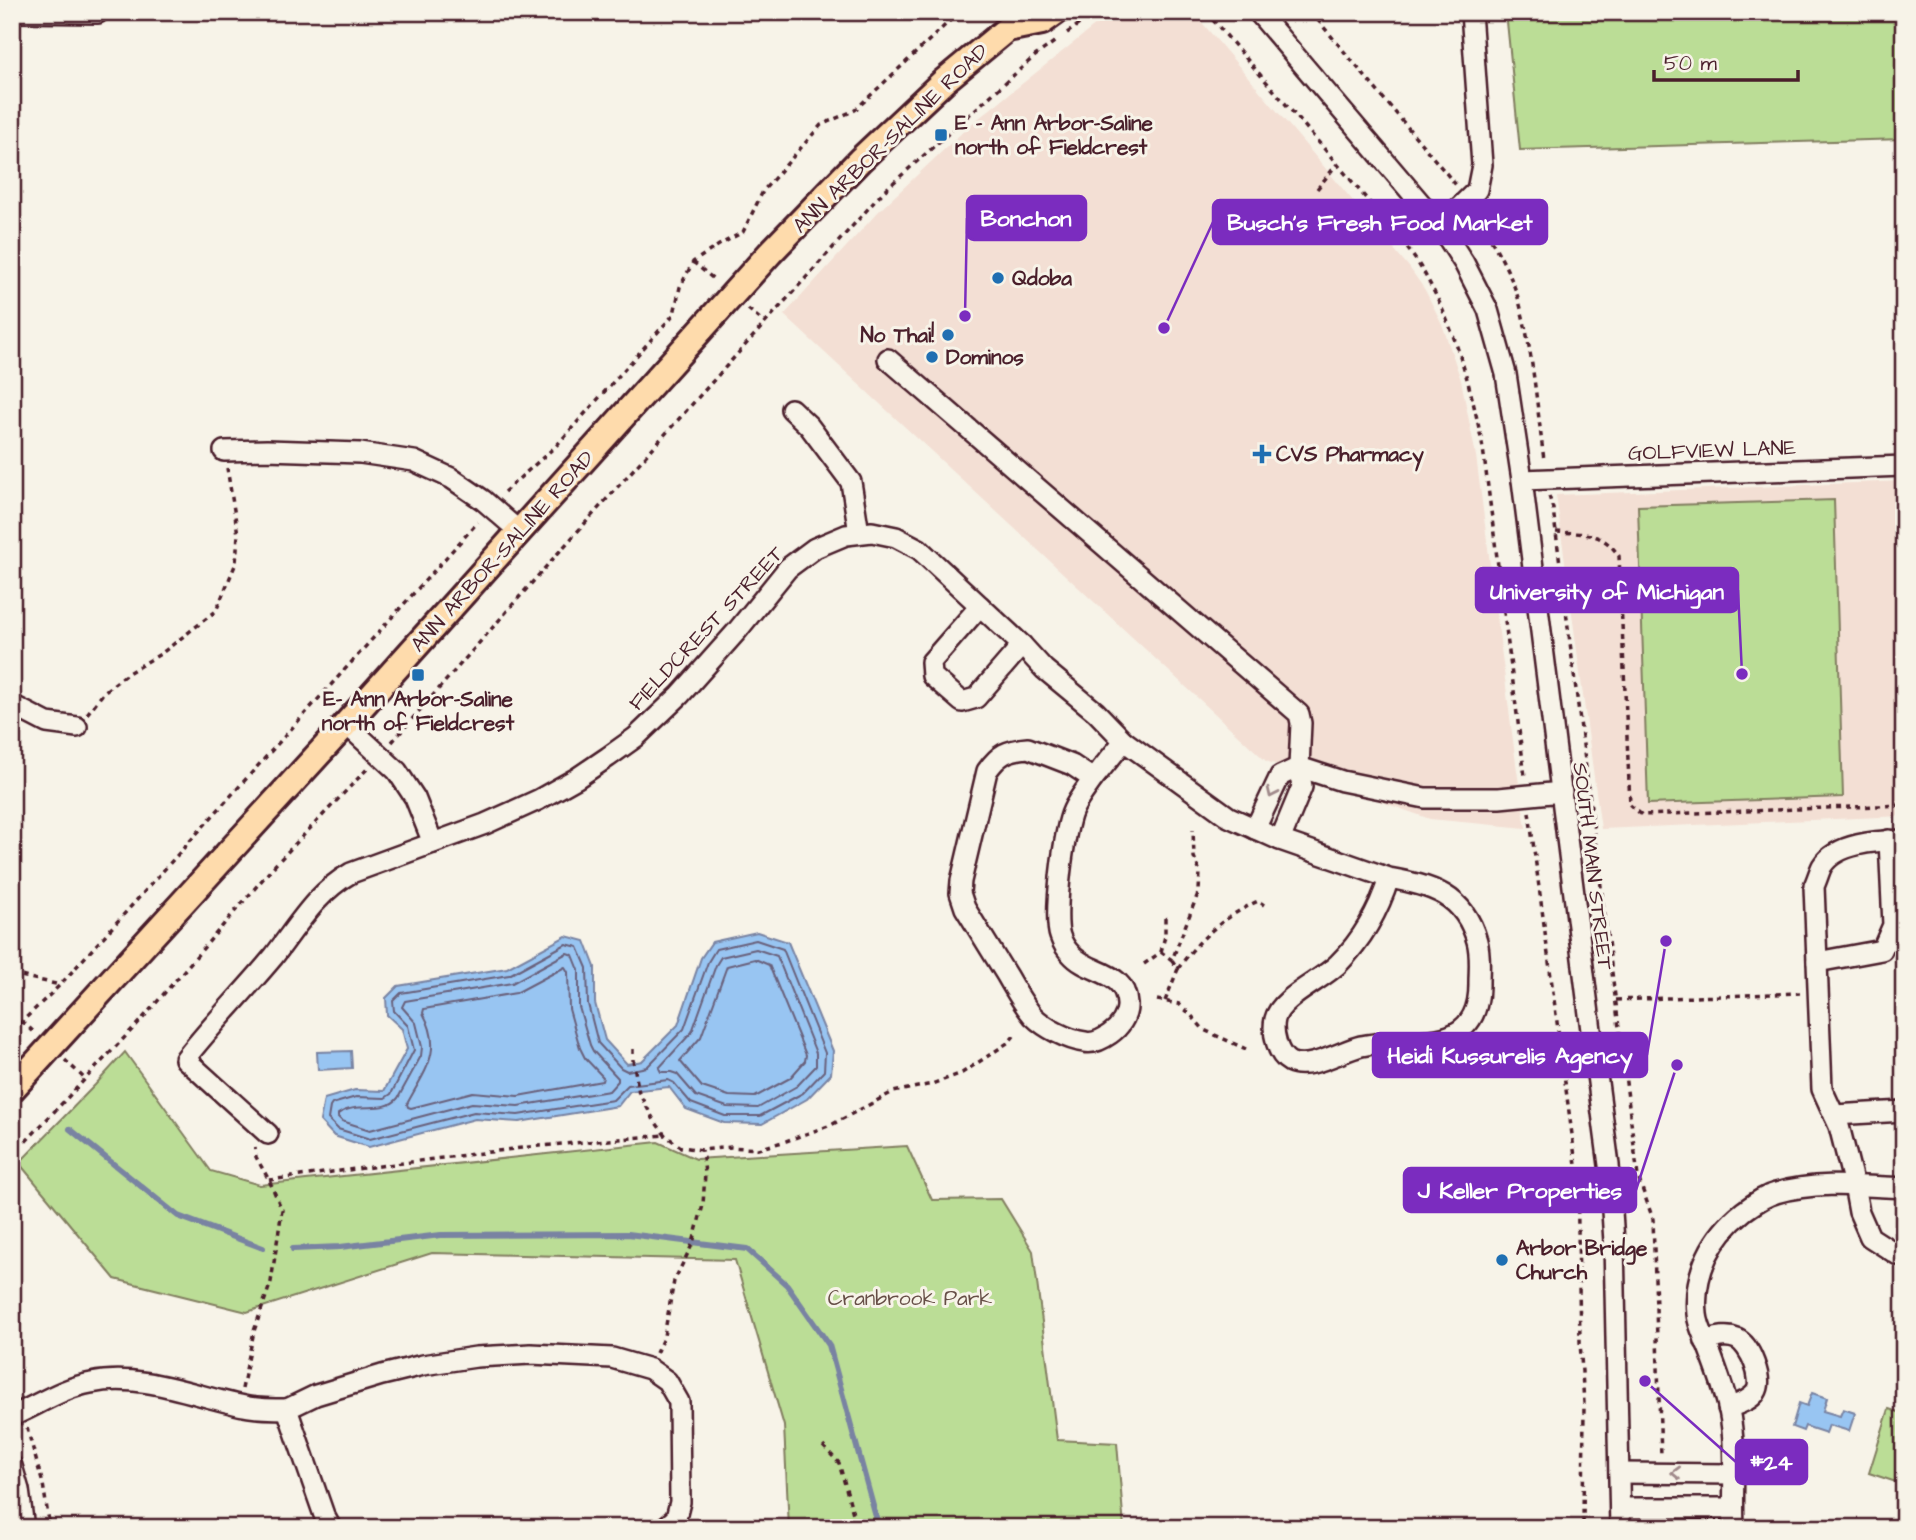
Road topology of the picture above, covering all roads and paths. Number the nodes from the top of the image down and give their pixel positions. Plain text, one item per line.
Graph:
1 (12, 12) edge
2 (962, 12) edge
3 (1056, 12) edge
4 (1096, 12) edge
5 (1206, 12) edge
6 (1258, 12) edge
7 (1471, 12) edge
8 (98, 13) edge
9 (1008, 20) edge
10 (1337, 164) junction
11 (1317, 189) dead end
12 (1440, 226) junction
13 (693, 262) junction
14 (712, 277) dead end
15 (752, 313) dead end
16 (765, 323) junction
17 (888, 359) dead end
18 (791, 409) dead end
19 (224, 452) joint
20 (1904, 466) edge
21 (1522, 480) junction
22 (501, 495) dead end
23 (476, 524) dead end
24 (520, 532) junction
25 (1556, 532) dead end
26 (859, 533) junction
27 (980, 606) junction
28 (1022, 645) junction
29 (12, 705) edge
30 (346, 724) junction
31 (77, 727) joint
32 (394, 740) dead end
33 (1124, 741) junction
34 (1299, 767) junction
35 (1524, 767) dead end
36 (364, 773) dead end
37 (1093, 779) junction
38 (1562, 792) junction
39 (1904, 805) edge
40 (1530, 815) dead end
41 (1193, 829) dead end
42 (1255, 829) junction
43 (1279, 840) junction
44 (1897, 840) edge
45 (433, 843) junction
46 (1389, 877) junction
47 (1264, 905) dead end
48 (1162, 916) dead end
49 (1161, 953) junction
50 (1172, 960) junction
51 (1816, 962) junction
52 (1144, 964) dead end
53 (1178, 969) junction
54 (12, 974) edge
55 (60, 985) junction
56 (1806, 992) dead end
57 (1157, 1000) dead end
58 (1616, 1000) dead end
59 (1165, 1001) junction
60 (22, 1021) junction
61 (12, 1031) edge
62 (33, 1031) dead end
63 (1014, 1036) dead end
64 (634, 1049) dead end
65 (1247, 1049) dead end
66 (72, 1066) dead end
67 (86, 1079) junction
68 (12, 1089) edge
69 (1904, 1111) edge
70 (1834, 1115) junction
71 (268, 1134) dead end
72 (665, 1135) junction
73 (702, 1150) junction
74 (12, 1156) edge
75 (256, 1157) dead end
76 (269, 1180) junction
77 (1854, 1185) junction
78 (1904, 1188) edge
79 (1904, 1256) edge
80 (1705, 1341) junction
81 (654, 1358) dead end
82 (239, 1405) junction
83 (1728, 1408) junction
84 (287, 1409) junction
85 (19, 1421) edge
86 (823, 1446) dead end
87 (12, 1466) edge
88 (1619, 1473) junction
89 (1733, 1474) junction
90 (1620, 1518) edge
91 (1733, 1518) edge
92 (50, 1526) edge
93 (24, 1528) edge
94 (58, 1528) edge
95 (331, 1528) edge
96 (664, 1528) edge
97 (857, 1528) edge
98 (1583, 1528) edge

1 - 8 street
2 - 13 path
3 - 9 main road, ANN ARBOR-SALINE ROAD
4 - 16 path
5 - 10 path
6 - 12 street, SOUTH MAIN STREET
7 - 12 street
9 - 24 main road, ANN ARBOR-SALINE ROAD
10 - 11 path
10 - 35 path
12 - 21 street, SOUTH MAIN STREET
13 - 14 path
13 - 22 path
15 - 16 path
16 - 32 path
17 - 34 street
18 - 26 street
19 - 24 street
19 - 31 path
20 - 21 street, GOLFVIEW LANE
21 - 38 street, SOUTH MAIN STREET
23 - 55 path
24 - 30 main road, ANN ARBOR-SALINE ROAD
25 - 39 path
26 - 27 street, FIELDCREST STREET
26 - 45 street, FIELDCREST STREET
27 - 28 street, FIELDCREST STREET
27 - 28 street
28 - 33 street, FIELDCREST STREET
29 - 31 street
30 - 45 street
30 - 68 main road, ANN ARBOR-SALINE ROAD
33 - 37 street
33 - 42 street, FIELDCREST STREET
34 - 38 street
34 -> 42 street
34 - 43 street
36 - 67 path
37 - 37 street
38 - 88 street, SOUTH MAIN STREET
40 - 98 path
41 - 50 path
42 - 43 street
43 - 46 street
44 - 51 street
44 - 51 street
45 - 71 street, FIELDCREST STREET
46 - 46 street
47 - 53 path
48 - 49 path
49 - 50 path
49 - 52 path
50 - 53 path
51 - 70 street
53 - 59 path
54 - 55 path
55 - 60 path
56 - 58 path
57 - 59 path
59 - 65 path
60 - 61 path
60 - 62 path
63 - 73 path
64 - 72 path
66 - 67 path
67 - 74 path
69 - 70 street
70 - 77 street
72 - 73 path
72 - 76 path
73 - 81 path
75 - 76 path
76 - 82 path
77 - 78 street
77 - 79 street
77 - 80 street
80 - 83 street
80 - 83 street
82 - 84 street
82 - 85 street
83 - 89 street
84 - 95 street
84 - 96 street
85 - 92 path
86 - 97 path
87 - 93 street
89 -> 88 street
88 - 90 street, SOUTH MAIN STREET
89 - 91 street
90 - 91 street
92 - 94 path

